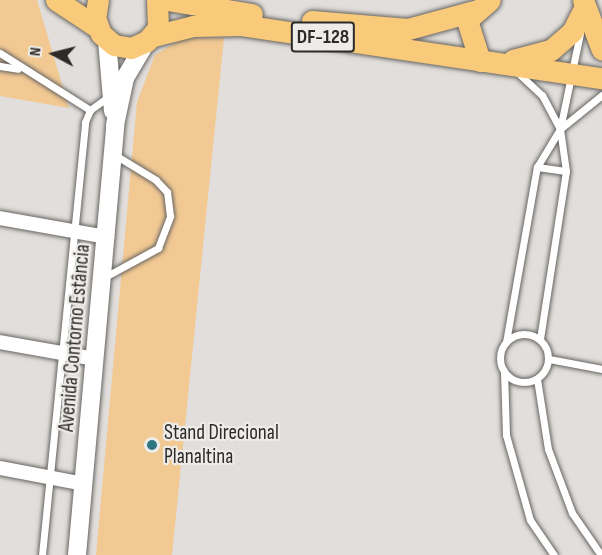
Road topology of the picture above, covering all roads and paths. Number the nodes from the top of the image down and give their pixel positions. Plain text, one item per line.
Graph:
1 (56, 0) edge
2 (98, 0) edge
3 (157, 0) edge
4 (167, 0) edge
5 (585, 2) edge
6 (482, 5) edge
7 (102, 34) junction
8 (150, 38) junction
9 (602, 50) edge
10 (0, 53) edge
11 (486, 62) junction
12 (0, 66) edge
13 (18, 69) junction
14 (571, 72) junction
15 (602, 78) edge
16 (602, 95) edge
17 (111, 96) junction
18 (90, 110) junction
19 (115, 125) junction
20 (560, 129) junction
21 (113, 153) junction
22 (537, 167) junction
23 (566, 171) junction
24 (0, 218) edge
25 (73, 231) junction
26 (107, 237) junction
27 (103, 278) junction
28 (540, 339) junction
29 (0, 342) edge
30 (506, 342) junction
31 (61, 352) junction
32 (95, 359) junction
33 (549, 359) junction
34 (602, 369) edge
35 (504, 371) junction
36 (537, 379) junction
37 (0, 468) edge
38 (51, 477) junction
39 (84, 484) junction
40 (42, 555) edge
41 (77, 555) edge
42 (554, 555) edge
43 (600, 555) edge

1 - 7 main road, DF-128
2 - 7 main road
3 - 8 main road
4 - 6 main road, DF-128 / DF-128
5 - 9 main road
5 - 11 main road
5 - 14 lane
6 - 11 main road
7 - 8 main road, DF-128
7 - 17 street, Avenida Contorno Estância
8 - 11 main road, DF-128 / DF-128
8 - 19 street, Avenida Contorno Estância
10 - 13 lane
11 - 14 main road, DF-128 / DF-128
11 - 20 lane
12 - 13 lane
13 - 18 lane
14 - 15 main road, DF-128 / DF-128
14 - 20 lane
16 - 20 lane
17 - 18 lane
17 - 19 street, Avenida Contorno Estância
18 - 25 lane
19 - 21 street, Avenida Contorno Estância
20 - 22 lane
20 - 23 lane
21 - 26 street, Avenida Contorno Estância
21 - 27 lane
22 - 23 lane
22 - 30 lane
23 - 28 lane
24 - 25 street
25 - 26 street
25 - 31 lane
26 - 27 street, Avenida Contorno Estância
27 - 32 street, Avenida Contorno Estância
28 - 30 lane
28 - 33 lane
29 - 31 street
30 - 35 lane
31 - 32 street
31 - 38 lane
32 - 39 street, Avenida Contorno Estância
33 - 34 lane
33 - 36 lane
35 - 36 lane
35 - 42 lane
36 - 43 lane
37 - 38 street
38 - 39 street
38 - 40 lane
39 - 41 street, Avenida Contorno Estância

